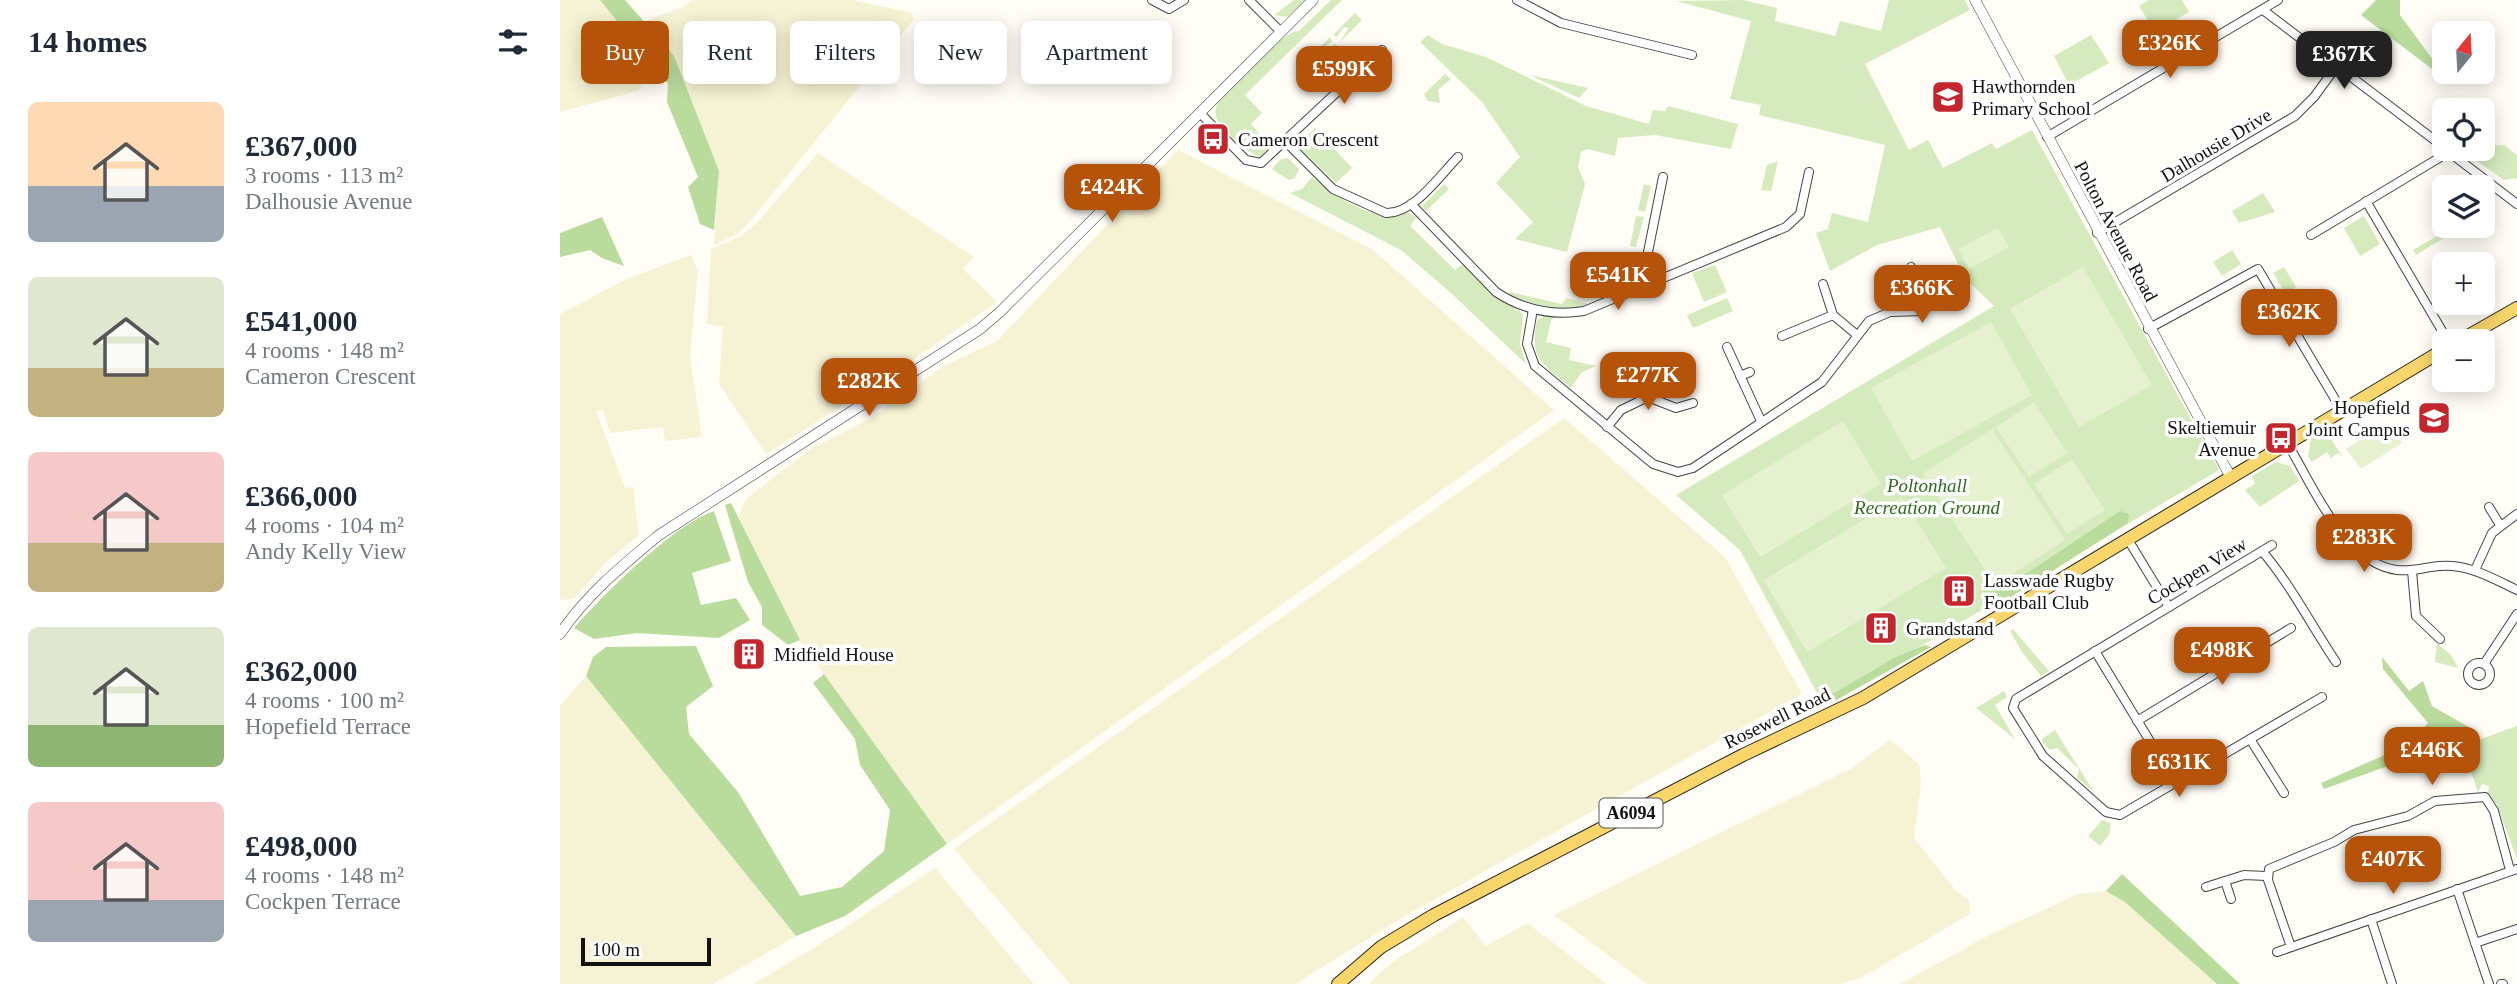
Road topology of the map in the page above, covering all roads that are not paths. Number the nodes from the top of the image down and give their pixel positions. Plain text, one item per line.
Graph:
1 (1152, 0) edge
2 (1184, 0) edge
3 (1249, 0) edge
4 (1313, 0) edge
5 (1517, 0) edge
6 (1975, 0) edge
7 (2278, 0) edge
8 (2263, 10) junction
9 (1281, 32) junction
10 (1382, 50) dead end
11 (1692, 55) dead end
12 (2336, 67) junction
13 (1200, 113) junction
14 (2047, 137) junction
15 (2432, 139) edge
16 (1286, 142) junction
17 (1458, 157) dead end
18 (2432, 158) edge
19 (2461, 161) edge
20 (1809, 172) dead end
21 (1663, 177) dead end
22 (2366, 201) junction
23 (1411, 204) junction
24 (2517, 204) edge
25 (2097, 233) junction
26 (2311, 235) dead end
27 (1911, 267) dead end
28 (1657, 279) junction
29 (1823, 284) dead end
30 (2517, 308) edge
31 (1533, 309) junction
32 (1833, 315) junction
33 (2148, 329) junction
34 (2441, 329) edge
35 (2480, 329) edge
36 (1857, 335) junction
37 (1782, 336) dead end
38 (1727, 347) dead end
39 (2432, 357) edge
40 (1634, 365) dead end
41 (1750, 372) dead end
42 (1740, 376) junction
43 (1648, 397) junction
44 (1693, 403) dead end
45 (2342, 411) junction
46 (1761, 421) junction
47 (1607, 427) junction
48 (2287, 443) junction
49 (2230, 476) junction
50 (2489, 507) dead end
51 (2517, 514) edge
52 (2500, 525) junction
53 (2127, 538) junction
54 (2272, 545) dead end
55 (2262, 551) junction
56 (2475, 570) junction
57 (2412, 571) junction
58 (2517, 590) edge
59 (2169, 607) junction
60 (2517, 614) edge
61 (2291, 628) dead end
62 (560, 634) edge
63 (2440, 639) dead end
64 (2095, 651) junction
65 (2336, 662) dead end
66 (2484, 664) dead end
67 (2322, 696) dead end
68 (2137, 721) junction
69 (2249, 739) junction
70 (2176, 784) junction
71 (2284, 793) dead end
72 (2514, 869) edge
73 (2266, 876) junction
74 (2225, 881) junction
75 (2206, 887) dead end
76 (2457, 889) junction
77 (2231, 899) dead end
78 (2371, 919) junction
79 (2517, 929) edge
80 (2475, 943) junction
81 (2291, 947) junction
82 (2277, 952) dead end
83 (1338, 984) edge
84 (2392, 984) edge
85 (2488, 984) edge

1 - 2 street
3 - 9 street
4 - 9 street
5 - 11 street
6 - 14 street, Polton Avenue Road
7 - 8 street
8 - 12 street
8 - 14 street
9 - 13 street
10 - 16 street
12 - 15 street
12 - 25 street, Dalhousie Drive
13 - 16 street
13 - 62 street
14 - 25 street, Polton Avenue Road
16 - 23 street
17 - 23 street
18 - 22 street
19 - 24 street
20 - 28 street
21 - 28 street
22 - 26 street
22 - 34 street
23 - 31 street
25 - 33 street, Polton Avenue Road
27 - 36 street
28 - 31 street
29 - 32 street
30 - 35 main road
31 - 47 street
32 - 36 street
32 - 37 street
33 - 45 street
33 - 49 street, Polton Avenue Road
36 - 46 street
38 - 42 street
39 - 45 main road, A6094
40 - 43 street
41 - 42 street
42 - 46 street
43 - 44 street
43 - 47 street
45 - 48 main road, A6094
46 - 47 street
48 - 49 main road, A6094
48 - 57 street
49 - 53 main road, Rosewell Road / A6094
50 - 52 street
51 - 52 street
52 - 56 street
53 - 59 street
53 - 83 main road, Rosewell Road / A6094
54 - 55 street, Cockpen View
55 - 59 street, Cockpen View
55 - 65 street
56 - 57 street
56 - 58 street
57 - 63 street
59 - 64 street, Cockpen View
60 - 66 street
61 - 68 street
64 - 68 street
64 - 70 street, Cockpen View
67 - 69 street
68 - 70 street
69 - 70 street
69 - 71 street
72 - 73 street
72 - 76 street
73 - 74 street
73 - 81 street
74 - 75 street
74 - 77 street
76 - 78 street
76 - 80 street
78 - 81 street
78 - 84 street
79 - 80 street
80 - 85 street
81 - 82 street

